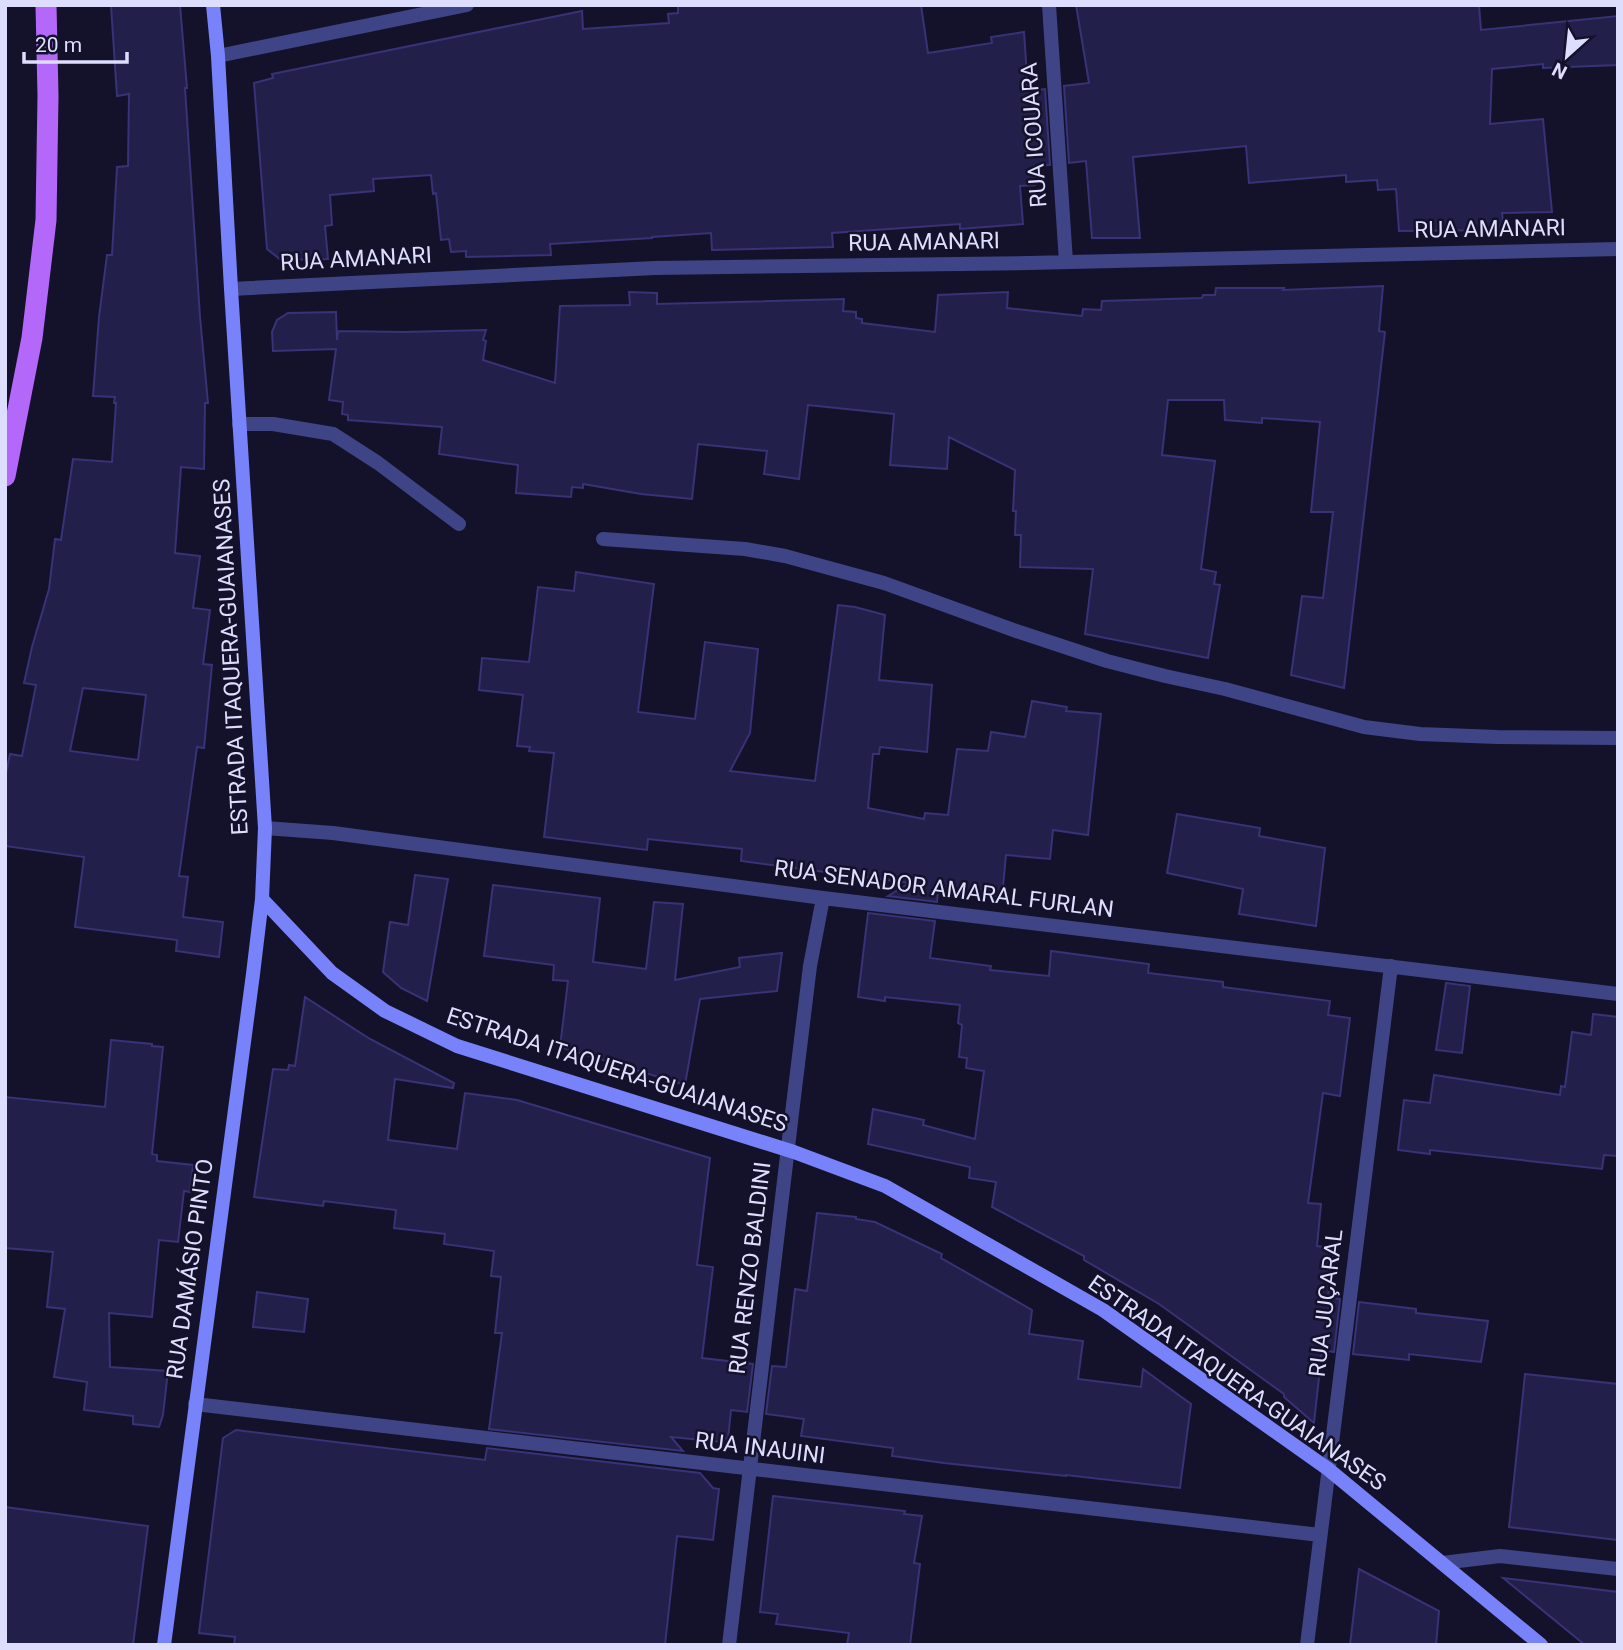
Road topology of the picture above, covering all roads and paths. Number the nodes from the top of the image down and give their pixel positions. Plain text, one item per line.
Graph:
1 (46, 5) edge
2 (213, 5) edge
3 (467, 5) edge
4 (1049, 5) edge
5 (218, 56) junction
6 (1618, 249) edge
7 (1066, 262) junction
8 (230, 289) junction
9 (239, 425) junction
10 (5, 476) edge
11 (459, 524) dead end
12 (603, 540) dead end
13 (1618, 738) edge
14 (265, 828) junction
15 (823, 898) junction
16 (262, 899) junction
17 (1391, 966) junction
18 (1618, 994) edge
19 (787, 1150) junction
20 (195, 1404) junction
21 (1328, 1469) junction
22 (750, 1470) junction
23 (1320, 1535) junction
24 (1442, 1563) junction
25 (1618, 1569) edge
26 (164, 1645) edge
27 (729, 1645) edge
28 (1307, 1645) edge
29 (1541, 1645) edge

1 - 10 main road
2 - 5 main road, ESTRADA ITAQUERA-GUAIANASES
3 - 5 street
4 - 7 street, RUA ICOUARA
5 - 8 main road, ESTRADA ITAQUERA-GUAIANASES
6 - 7 street, RUA AMANARI
7 - 8 street, RUA AMANARI
8 - 9 main road, ESTRADA ITAQUERA-GUAIANASES
9 - 11 street
9 - 14 main road, ESTRADA ITAQUERA-GUAIANASES
12 - 13 street
14 - 15 street, RUA SENADOR AMARAL FURLAN
14 - 16 main road, ESTRADA ITAQUERA-GUAIANASES
15 - 17 street, RUA SENADOR AMARAL FURLAN
15 - 19 street, RUA RENZO BALDINI
16 - 19 main road, ESTRADA ITAQUERA-GUAIANASES
16 - 20 main road, RUA DAMÁSIO PINTO
17 - 18 street, RUA SENADOR AMARAL FURLAN
17 - 21 street, RUA JUÇARAL
19 - 21 main road, ESTRADA ITAQUERA-GUAIANASES
19 - 22 street, RUA RENZO BALDINI
20 - 22 street, RUA INAUINI
20 - 26 main road, RUA DAMÁSIO PINTO
21 - 23 street, RUA JUÇARAL
21 - 24 main road, ESTRADA ITAQUERA-GUAIANASES
22 - 23 street, RUA INAUINI
22 - 27 street, RUA RENZO BALDINI
23 - 28 street, RUA JUÇARAL
24 - 25 street
24 - 29 main road, ESTRADA ITAQUERA-GUAIANASES

